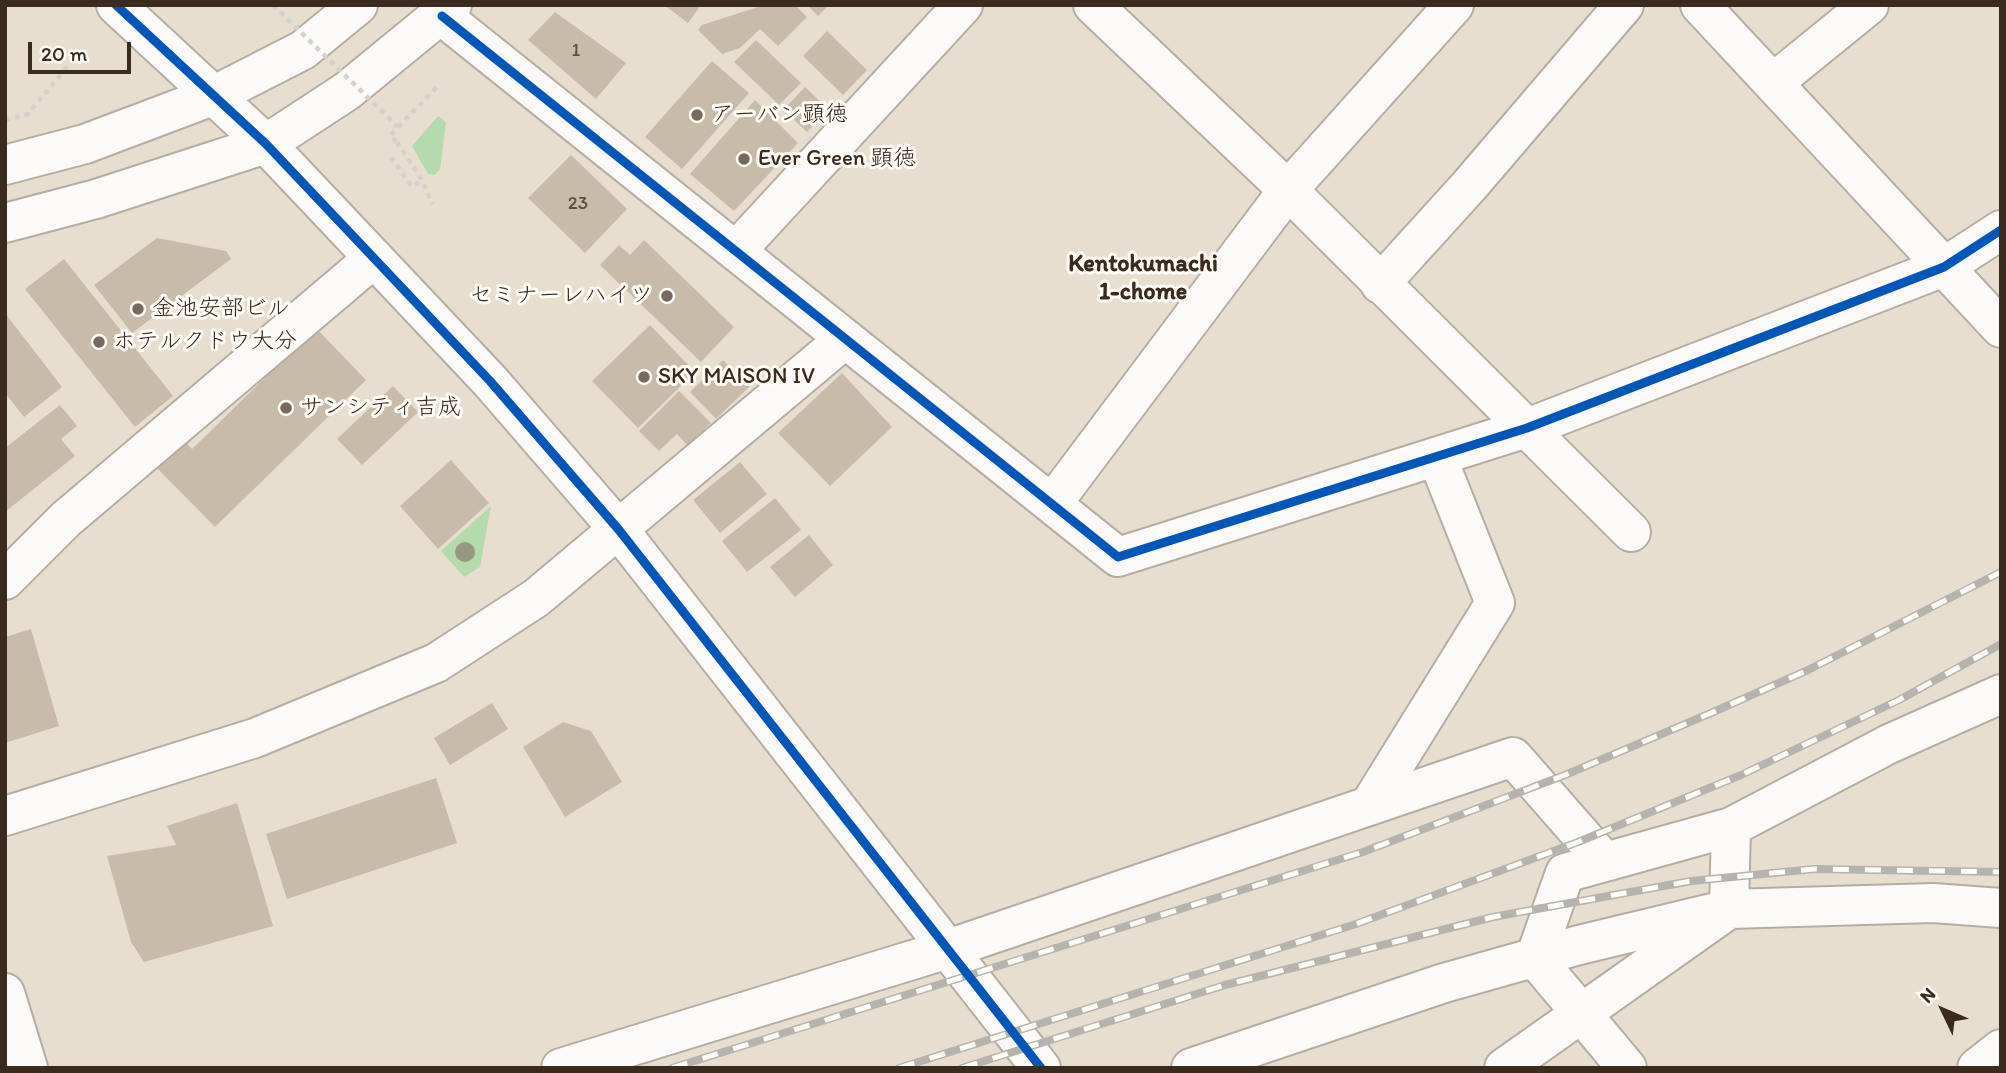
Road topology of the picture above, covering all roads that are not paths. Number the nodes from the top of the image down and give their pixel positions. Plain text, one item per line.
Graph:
1 (116, 5) edge
2 (358, 5) edge
3 (963, 5) edge
4 (1093, 5) edge
5 (1454, 5) edge
6 (1624, 5) edge
7 (1700, 5) edge
8 (1869, 5) edge
9 (447, 10) edge
10 (1773, 83) junction
11 (215, 95) junction
12 (266, 144) junction
13 (5, 165) edge
14 (1288, 190) junction
15 (5, 223) edge
16 (2001, 230) edge
17 (736, 251) junction
18 (374, 258) junction
19 (1944, 267) junction
20 (1380, 284) junction
21 (2001, 328) edge
22 (845, 339) junction
23 (1527, 428) junction
24 (1437, 457) junction
25 (1052, 504) junction
26 (619, 530) junction
27 (1631, 532) dead end
28 (5, 580) edge
29 (2001, 694) edge
30 (1369, 806) junction
31 (5, 816) edge
32 (1731, 827) junction
33 (1605, 862) junction
34 (2001, 908) edge
35 (1729, 909) junction
36 (948, 949) junction
37 (1535, 958) junction
38 (5, 993) edge
39 (1581, 1013) junction
40 (2001, 1049) edge
41 (28, 1068) edge
42 (561, 1068) edge
43 (1041, 1068) edge
44 (1191, 1068) edge
45 (1504, 1068) edge
46 (1627, 1068) edge
47 (1977, 1068) edge

1 - 11 main road
2 - 11 main road
3 - 17 main road
4 - 14 main road
5 - 14 main road
6 - 20 main road
7 - 10 main road
8 - 10 main road
9 - 12 main road
9 - 17 main road
10 - 19 main road
11 - 12 main road
11 - 13 main road
12 - 15 main road
12 - 18 main road
14 - 20 main road
14 - 25 main road
16 - 19 main road
17 - 22 main road
18 - 26 main road
18 - 28 main road
19 - 21 main road
19 - 23 main road
20 - 23 main road
22 - 25 main road
22 - 26 main road
23 - 24 main road
23 - 27 main road
24 - 25 main road
24 - 30 main road
26 - 31 main road
26 - 36 main road
29 - 32 main road
30 - 33 main road
30 - 36 main road
32 - 33 main road
32 - 35 main road
33 - 37 main road
34 - 35 main road
35 - 37 main road
35 - 39 main road
36 - 42 main road
36 - 43 main road
37 - 39 main road
37 - 44 main road
38 - 41 main road
39 - 45 main road
39 - 46 main road
40 - 47 main road

